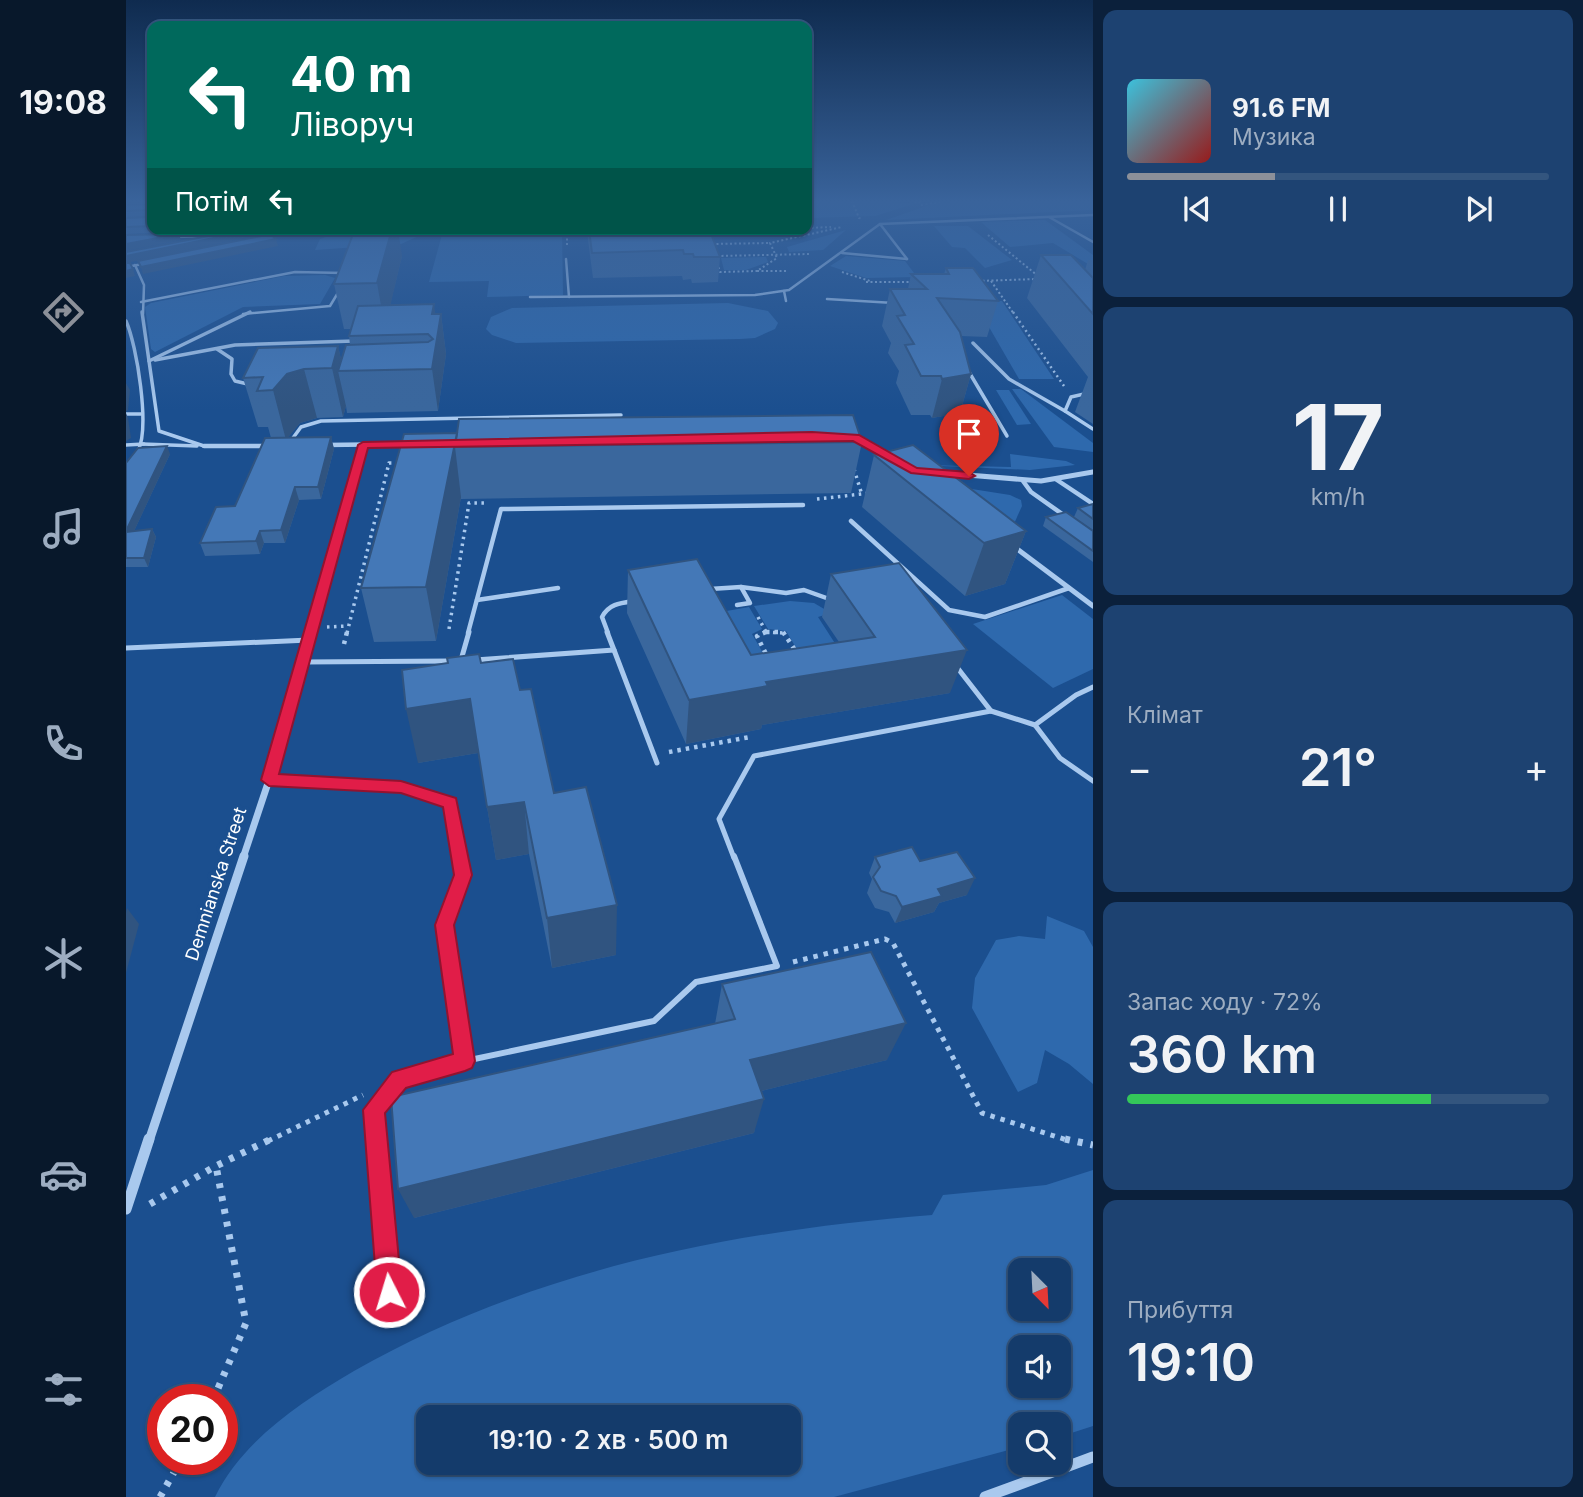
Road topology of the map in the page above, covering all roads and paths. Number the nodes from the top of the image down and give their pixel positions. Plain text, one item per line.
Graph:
1 (138, 271) edge
2 (567, 271) edge
3 (720, 271) edge
4 (757, 271) joint
5 (766, 271) edge
6 (818, 271) edge
7 (839, 271) edge
8 (1031, 271) edge
9 (990, 280) junction
10 (977, 281) edge
11 (850, 282) dead end
12 (874, 282) junction
13 (916, 282) edge
14 (784, 291) junction
15 (569, 297) junction
16 (530, 298) dead end
17 (827, 299) dead end
18 (786, 301) dead end
19 (141, 302) junction
20 (897, 303) edge
21 (126, 321) edge
22 (128, 332) edge
23 (358, 341) edge
24 (973, 343) dead end
25 (217, 349) junction
26 (135, 360) junction
27 (126, 361) edge
28 (149, 361) junction
29 (965, 365) edge
30 (258, 385) edge
31 (1093, 392) edge
32 (1071, 397) junction
33 (1065, 411) junction
34 (126, 414) edge
35 (141, 414) junction
36 (621, 415) edge
37 (1093, 429) edge
38 (1007, 436) dead end
39 (844, 437) edge
40 (143, 444) junction
41 (418, 444) edge
42 (126, 445) edge
43 (300, 445) edge
44 (313, 445) edge
45 (363, 445) junction
46 (204, 446) junction
47 (274, 446) edge
48 (288, 446) joint
49 (892, 458) edge
50 (131, 460) edge
51 (928, 472) edge
52 (1093, 472) edge
53 (1057, 480) junction
54 (1023, 481) junction
55 (803, 505) dead end
56 (1093, 505) edge
57 (850, 521) dead end
58 (1072, 521) edge
59 (1003, 538) edge
60 (741, 587) junction
61 (1069, 588) junction
62 (558, 589) dead end
63 (705, 590) edge
64 (477, 600) junction
65 (637, 600) edge
66 (750, 603) junction
67 (841, 603) edge
68 (737, 605) dead end
69 (1093, 606) edge
70 (766, 632) junction
71 (309, 640) junction
72 (126, 648) edge
73 (614, 650) junction
74 (770, 660) edge
75 (460, 661) junction
76 (304, 662) junction
77 (802, 662) edge
78 (954, 664) edge
79 (1093, 687) edge
80 (991, 711) junction
81 (1035, 725) junction
82 (657, 763) dead end
83 (269, 780) junction
84 (1093, 781) edge
85 (777, 966) junction
86 (465, 1061) junction
87 (366, 1094) dead end
88 (1093, 1145) edge
89 (216, 1166) junction
90 (126, 1209) edge
91 (137, 1212) dead end
92 (389, 1292) dead end
93 (220, 1384) edge
94 (1093, 1457) edge
95 (172, 1475) edge
96 (160, 1497) edge
97 (985, 1497) edge

1 - 19 lane
2 - 15 lane
3 - 4 path
4 - 5 path
6 - 14 lane
7 - 12 path
8 - 9 path
9 - 10 path
9 - 32 path
11 - 12 path
12 - 13 path
14 - 15 lane
14 - 18 lane
15 - 16 lane
17 - 20 lane
19 - 28 lane
19 - 28 lane
21 - 22 lane
22 - 26 lane
23 - 25 lane
24 - 33 lane
25 - 28 lane
25 - 30 lane
26 - 27 lane
26 - 35 lane
28 - 46 lane
29 - 38 lane
31 - 32 lane
32 - 33 lane
33 - 37 lane
34 - 35 lane
35 - 40 lane
36 - 48 lane
39 - 49 street
40 - 42 lane
40 - 46 lane
40 - 50 lane
41 - 45 street
43 - 48 street
44 - 45 street
45 - 71 street, Demnianska Street
46 - 47 street
51 - 54 street
52 - 53 street
53 - 54 street
53 - 56 lane
54 - 58 lane
55 - 64 lane
57 - 61 lane
59 - 61 street
60 - 63 lane
60 - 66 lane
60 - 67 lane
61 - 69 street
62 - 64 lane
64 - 75 lane
65 - 73 lane
66 - 68 lane
66 - 70 path
70 - 74 path
70 - 77 path
71 - 72 lane
71 - 76 street, Demnianska Street
73 - 75 lane
73 - 82 lane
75 - 76 lane
76 - 83 street, Demnianska Street
78 - 80 lane
79 - 81 lane
80 - 81 lane
80 - 85 lane
81 - 84 lane
83 - 86 lane
83 - 90 street, Demnianska Street
85 - 86 lane
85 - 88 path
86 - 92 lane
87 - 89 path
89 - 91 path
89 - 93 path
94 - 97 street
95 - 96 path

